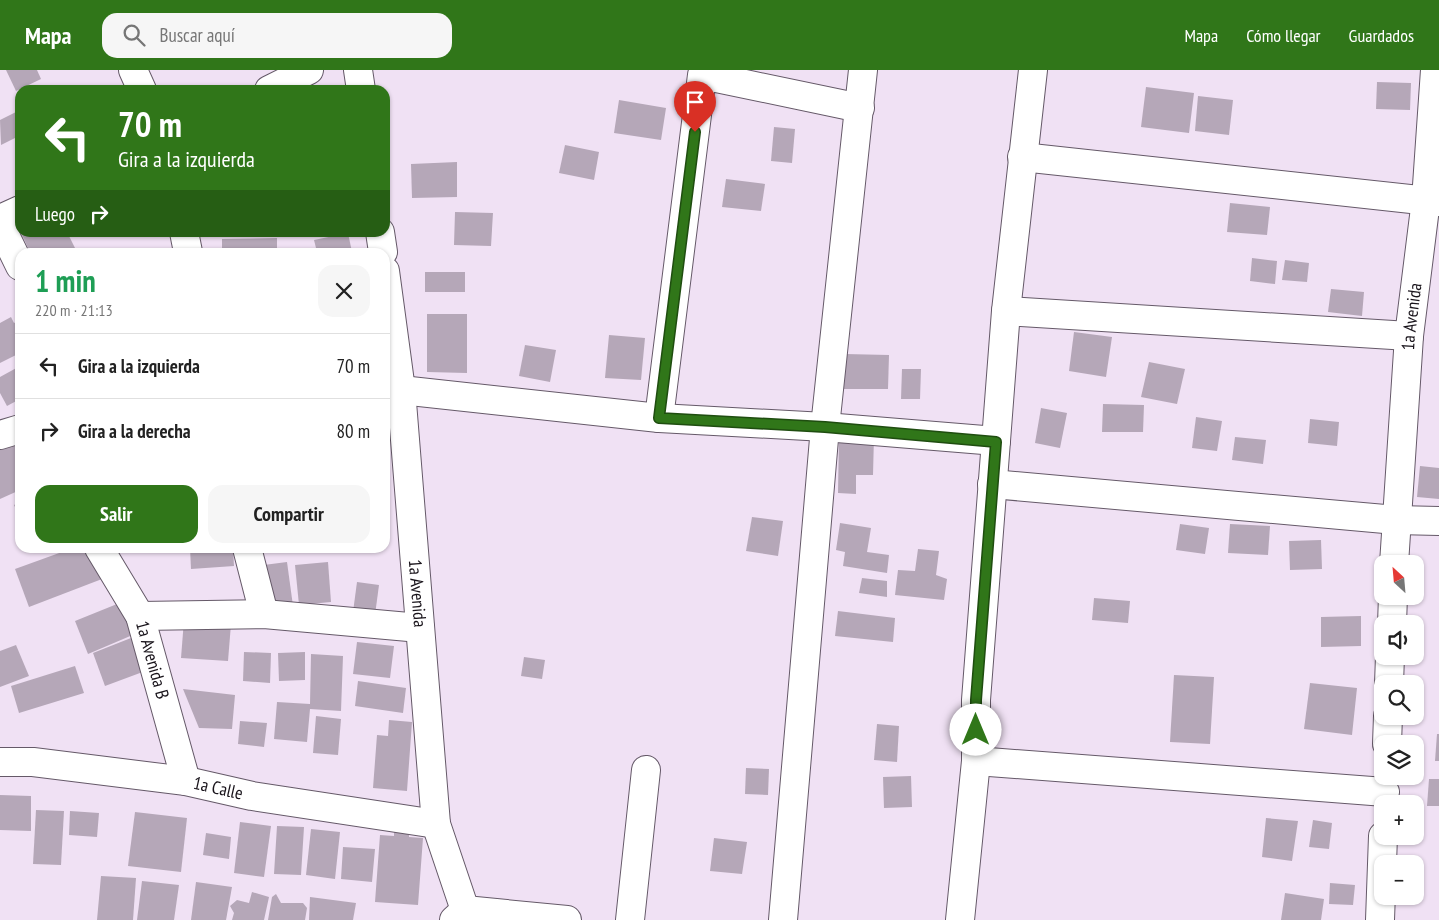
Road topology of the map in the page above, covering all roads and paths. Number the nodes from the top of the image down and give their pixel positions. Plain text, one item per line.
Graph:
1 (132, 70) edge
2 (309, 70) edge
3 (358, 70) edge
4 (863, 70) edge
5 (1032, 70) edge
6 (1436, 70) edge
7 (140, 85) edge
8 (279, 85) edge
9 (360, 85) edge
10 (860, 108) junction
11 (1022, 157) junction
12 (1432, 201) edge
13 (15, 212) edge
14 (0, 219) edge
15 (0, 225) edge
16 (15, 256) edge
17 (1006, 311) junction
18 (1409, 336) junction
19 (390, 346) edge
20 (393, 391) edge
21 (659, 418) junction
22 (825, 427) junction
23 (15, 430) edge
24 (0, 435) edge
25 (996, 442) junction
26 (992, 484) junction
27 (1396, 520) junction
28 (1439, 521) edge
29 (102, 553) edge
30 (248, 553) edge
31 (1394, 555) edge
32 (264, 614) junction
33 (140, 616) junction
34 (420, 628) junction
35 (0, 740) edge
36 (976, 760) junction
37 (0, 762) edge
38 (33, 762) junction
39 (646, 770) dead end
40 (186, 781) junction
41 (1385, 791) edge
42 (436, 824) junction
43 (1383, 845) edge
44 (459, 915) edge
45 (567, 920) edge
46 (630, 920) edge
47 (783, 920) edge
48 (960, 920) edge
49 (1380, 920) edge

1 - 7 street
2 - 8 street
3 - 9 street
4 - 10 street
5 - 11 street
6 - 12 street, 1a Avenida
10 - 21 street
10 - 22 street
11 - 12 street
11 - 17 street
12 - 18 street, 1a Avenida
13 - 14 street
15 - 16 street
17 - 18 street
17 - 25 street
18 - 27 street, 1a Avenida
19 - 20 street, 1a Avenida
20 - 21 street
20 - 34 street, 1a Avenida
21 - 22 street
22 - 25 street
22 - 47 street
23 - 24 street
25 - 26 street
26 - 27 street
26 - 36 street
27 - 28 street
27 - 31 street, 1a Avenida
29 - 33 street, 1a Avenida B
30 - 32 street
32 - 33 street
32 - 34 street
33 - 40 street, 1a Avenida B
34 - 42 street, 1a Avenida
35 - 38 street
36 - 41 street
36 - 48 street
37 - 38 street, 1a Calle
38 - 40 street, 1a Calle
39 - 46 street
40 - 42 street, 1a Calle
42 - 44 street, 1a Avenida
43 - 49 street
44 - 45 street

